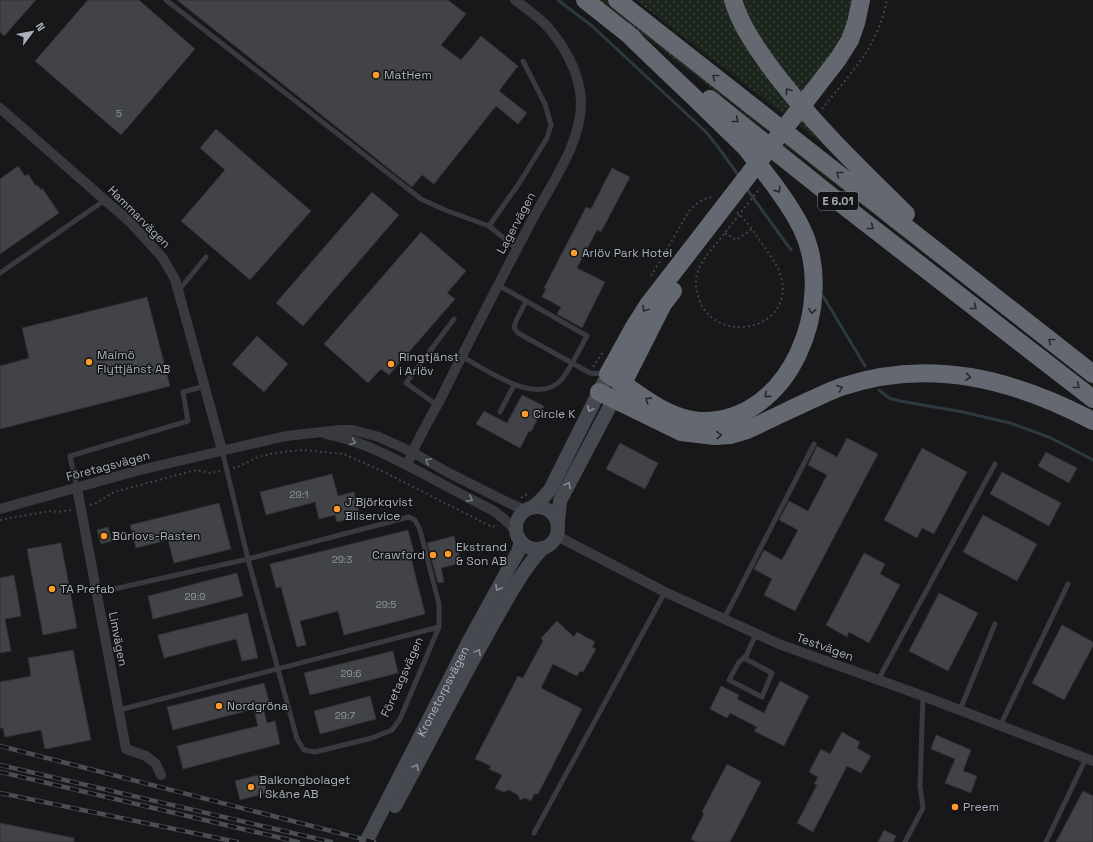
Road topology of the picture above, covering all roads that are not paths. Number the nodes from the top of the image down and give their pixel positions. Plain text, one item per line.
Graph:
1 (166, 0) edge
2 (515, 0) edge
3 (585, 0) edge
4 (617, 0) edge
5 (732, 0) edge
6 (861, 0) edge
7 (874, 0) edge
8 (625, 31) junction
9 (523, 61) dead end
10 (812, 106) junction
11 (0, 108) edge
12 (105, 200) junction
13 (489, 226) junction
14 (517, 249) junction
15 (206, 257) dead end
16 (0, 273) edge
17 (973, 279) junction
18 (498, 285) junction
19 (178, 291) junction
20 (526, 301) junction
21 (454, 319) dead end
22 (461, 356) junction
23 (571, 363) junction
24 (609, 373) junction
25 (1093, 374) edge
26 (514, 385) junction
27 (204, 386) junction
28 (606, 396) junction
29 (1093, 399) edge
30 (437, 405) junction
31 (500, 412) dead end
32 (1093, 421) edge
33 (316, 432) junction
34 (814, 444) dead end
35 (222, 450) junction
36 (412, 452) junction
37 (995, 464) dead end
38 (407, 465) junction
39 (77, 488) junction
40 (523, 508) junction
41 (0, 509) edge
42 (558, 522) junction
43 (557, 536) junction
44 (519, 537) junction
45 (543, 548) junction
46 (248, 558) junction
47 (1068, 584) dead end
48 (665, 592) junction
49 (96, 593) junction
50 (724, 619) junction
51 (995, 624) dead end
52 (439, 627) junction
53 (756, 634) junction
54 (744, 658) junction
55 (278, 669) junction
56 (878, 680) junction
57 (923, 696) junction
58 (119, 710) junction
59 (960, 710) junction
60 (1000, 726) junction
61 (1090, 760) edge
62 (161, 775) dead end
63 (534, 833) dead end
64 (366, 842) edge
65 (376, 842) edge
66 (905, 842) edge
67 (1046, 842) edge

1 - 13 lane
2 - 14 street, Lagervägen
3 - 8 highway, E 6.01
17 -> 4 highway, E 6.01
17 -> 5 highway
6 - 10 highway
7 - 10 highway
8 -> 24 highway
8 -> 29 highway, E 6.01
9 - 13 lane
10 - 24 highway
11 - 12 street, Hammarvägen
12 - 16 lane
12 - 19 street, Hammarvägen
13 - 14 lane
14 - 18 street, Lagervägen
15 - 19 lane
25 -> 17 highway, E 6.01
18 - 20 lane
18 - 22 street, Lagervägen
19 - 27 street, Hammarvägen
20 - 23 lane
20 - 23 lane
21 - 30 lane
22 - 26 lane
22 - 30 street, Lagervägen
23 - 24 lane
23 - 26 lane
24 - 28 main road
26 - 31 lane
27 - 35 street, Hammarvägen
27 - 39 lane
28 -> 32 highway
28 -> 40 main road
42 -> 28 main road
30 - 36 street, Lagervägen
33 - 35 street, Företagsvägen
33 - 36 street, Företagsvägen
33 -> 38 street, Företagsvägen
34 - 50 lane
35 - 39 street, Företagsvägen
35 - 46 lane, Företagsvägen
36 - 38 street, Lagervägen
40 -> 36 street, Företagsvägen
37 - 56 lane
38 -> 44 street, Företagsvägen
39 - 41 street, Företagsvägen
39 - 49 street, Limvägen
40 - 42 main road
40 - 44 main road
42 - 43 main road
43 - 45 main road
43 - 48 street, Testvägen
44 - 45 main road
44 -> 64 main road, Kronetorpsvägen
65 -> 45 main road, Kronetorpsvägen
46 - 49 lane, Företagsvägen
46 - 52 lane, Företagsvägen
46 - 55 lane, Företagsvägen
47 - 60 lane
48 - 50 street, Testvägen
48 - 63 lane
49 - 58 street, Limvägen
50 - 53 street, Testvägen
51 - 59 lane
52 - 55 lane, Företagsvägen
52 - 55 lane, Företagsvägen
53 - 54 lane
53 - 56 street, Testvägen
54 - 54 lane
55 - 58 lane, Företagsvägen
56 - 57 street, Testvägen
57 - 59 street, Testvägen
57 - 66 lane
58 - 62 street, Limvägen
59 - 60 street, Testvägen
60 - 61 street, Testvägen
61 - 67 lane

